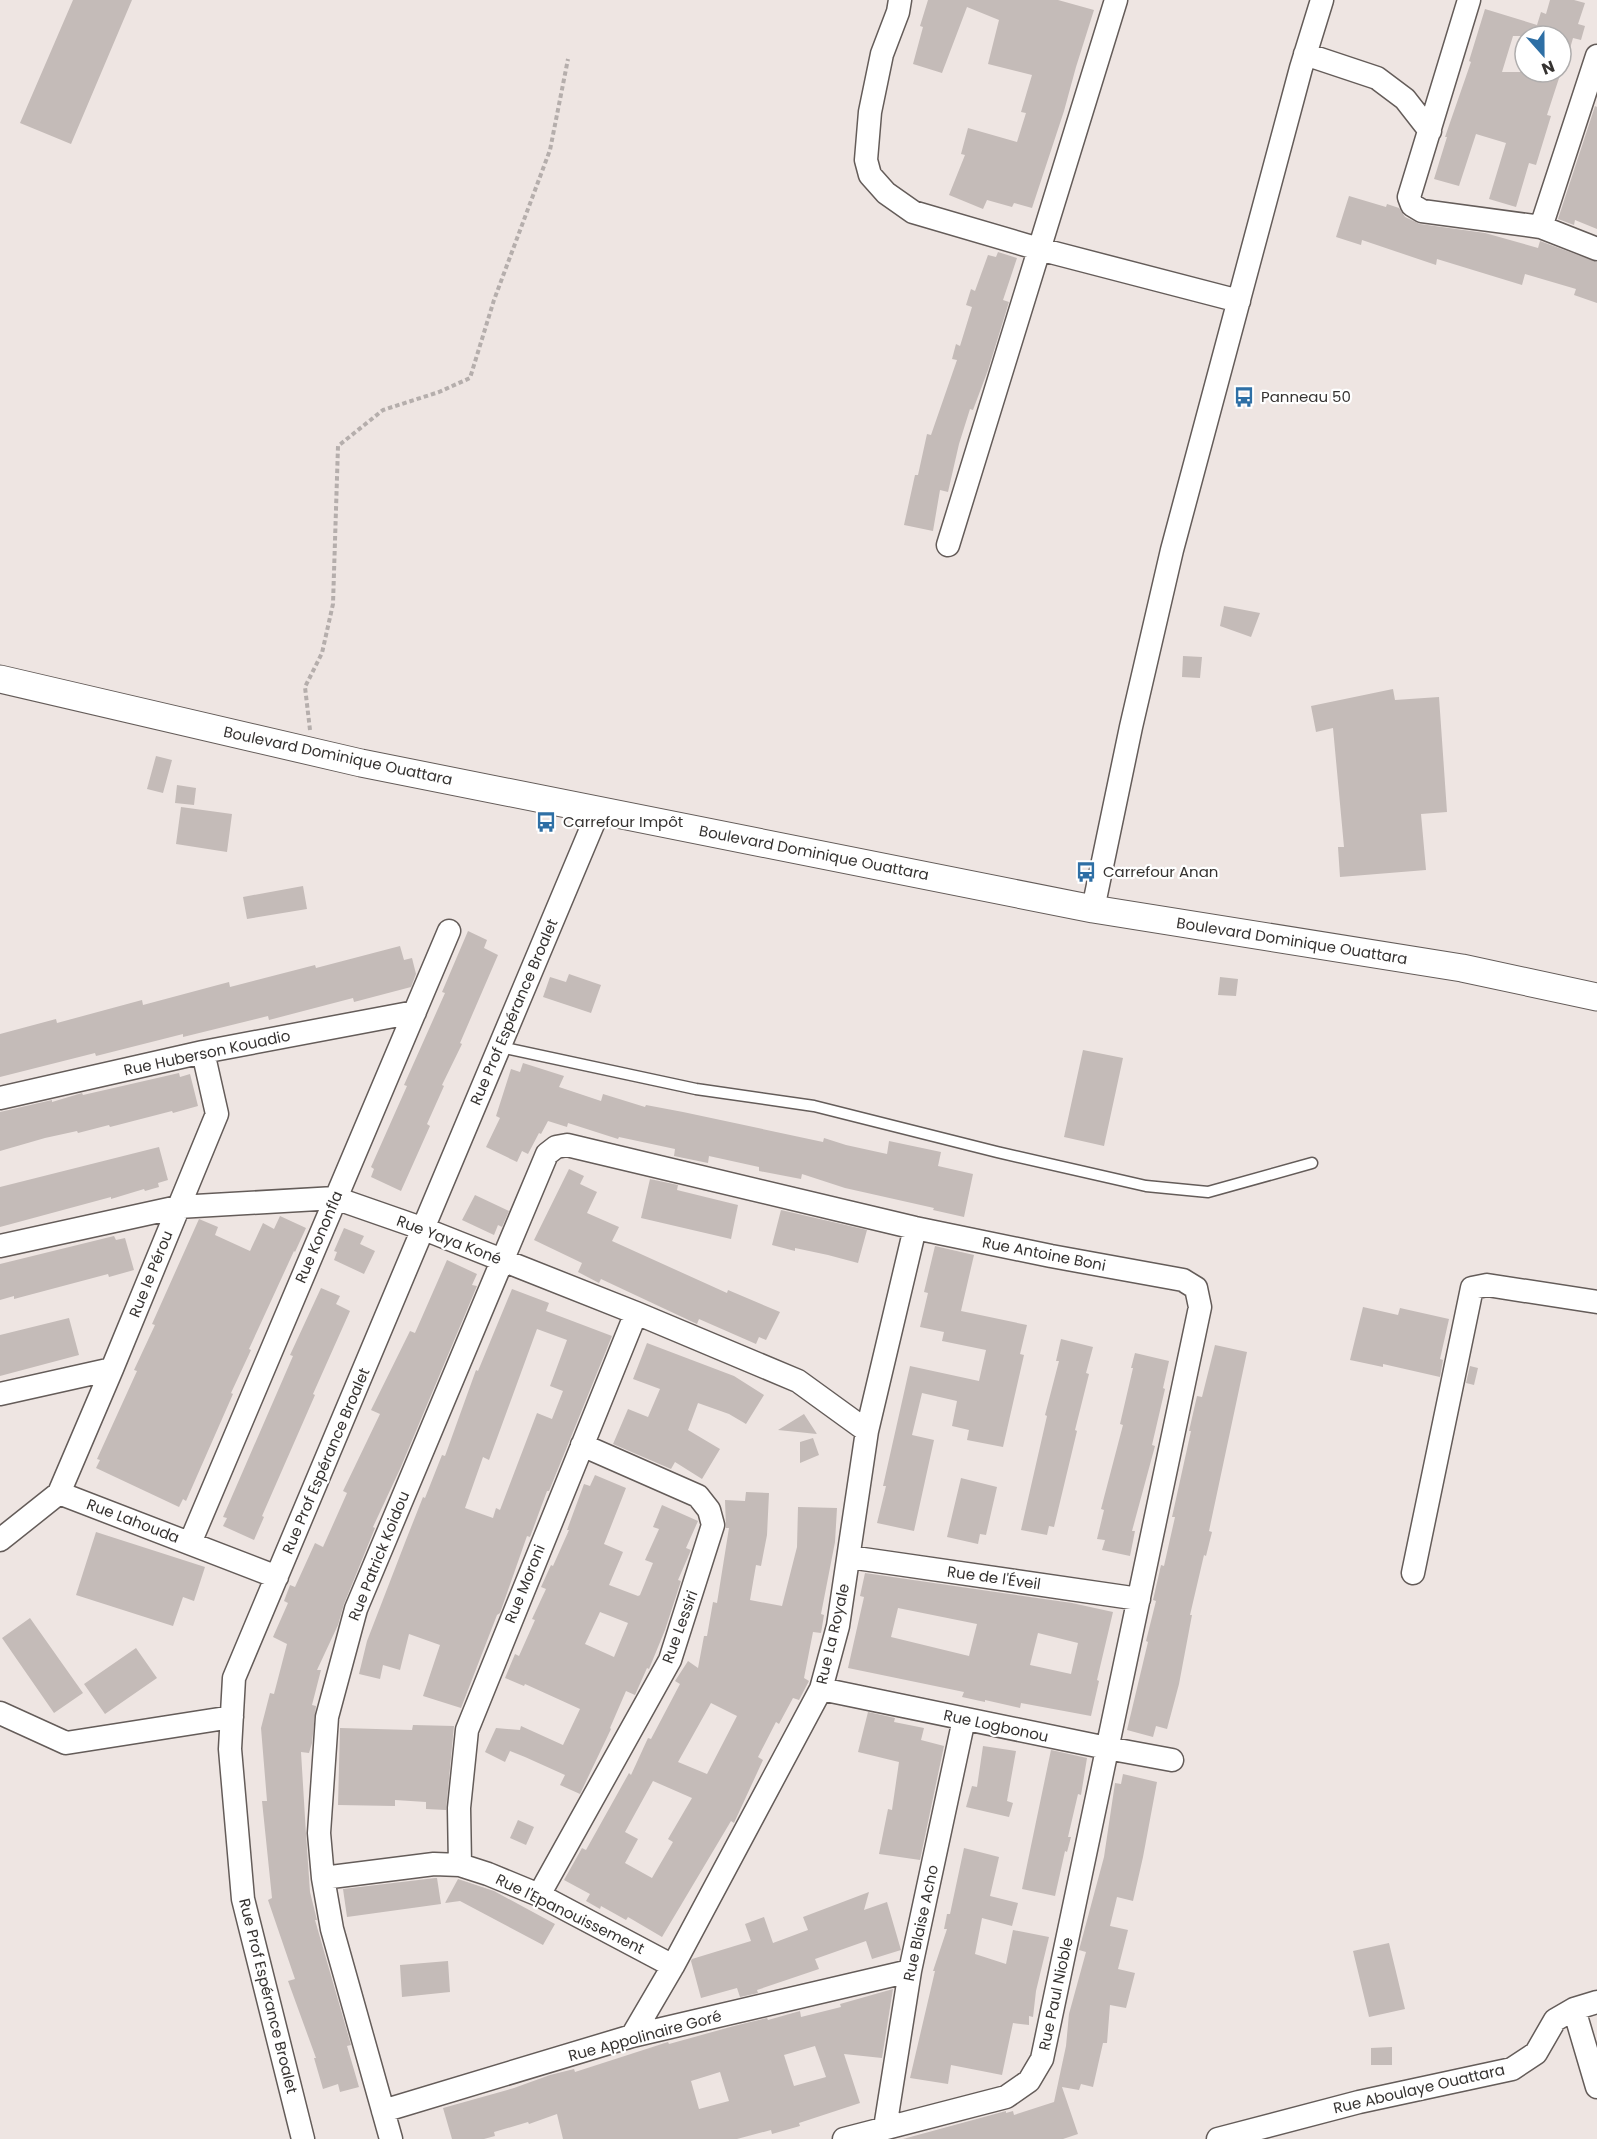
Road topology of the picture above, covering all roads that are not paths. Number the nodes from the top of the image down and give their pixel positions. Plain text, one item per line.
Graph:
1 (900, 0) edge
2 (1116, 0) edge
3 (1322, 0) edge
4 (1469, 0) edge
5 (1305, 54) junction
6 (1597, 56) edge
7 (1430, 131) junction
8 (1541, 227) junction
9 (1040, 249) junction
10 (1597, 249) edge
11 (1239, 301) junction
12 (948, 545) dead end
13 (0, 679) edge
14 (598, 810) junction
15 (1093, 909) junction
16 (449, 931) dead end
17 (1597, 997) edge
18 (415, 1012) junction
19 (500, 1047) junction
20 (203, 1052) junction
21 (0, 1098) edge
22 (1312, 1163) dead end
23 (335, 1198) junction
24 (178, 1207) junction
25 (915, 1228) junction
26 (424, 1229) junction
27 (0, 1246) edge
28 (502, 1261) junction
29 (1597, 1302) edge
30 (636, 1313) junction
31 (112, 1369) junction
32 (0, 1394) edge
33 (867, 1431) junction
34 (582, 1445) junction
35 (59, 1493) junction
36 (0, 1540) edge
37 (190, 1543) junction
38 (849, 1557) junction
39 (1413, 1573) dead end
40 (277, 1577) junction
41 (1138, 1599) junction
42 (821, 1689) junction
43 (0, 1713) edge
44 (232, 1717) junction
45 (964, 1719) junction
46 (1107, 1748) junction
47 (1172, 1760) dead end
48 (460, 1865) junction
49 (323, 1878) junction
50 (539, 1895) junction
51 (673, 1966) junction
52 (910, 1971) junction
53 (1597, 2002) edge
54 (1574, 2009) junction
55 (632, 2036) junction
56 (1597, 2087) edge
57 (383, 2110) junction
58 (885, 2128) junction
59 (303, 2139) edge
60 (391, 2139) edge
61 (844, 2139) edge
62 (1218, 2139) edge

1 - 9 street
2 - 9 street
3 - 5 street
4 - 7 street
5 - 7 street
5 - 11 street
6 - 8 street
7 - 8 street
8 - 10 street
9 - 11 street
9 - 12 street
11 - 15 street
13 - 14 street, Boulevard Dominique Ouattara
14 - 15 street, Boulevard Dominique Ouattara
14 - 19 street, Rue Prof Espérance Broalet
15 - 17 street, Boulevard Dominique Ouattara
16 - 18 street, Rue Kononfla
18 - 20 street, Rue Huberson Kouadio
18 - 23 street, Rue Kononfla
19 - 22 lane
19 - 26 street, Rue Prof Espérance Broalet
20 - 21 street, Rue Huberson Kouadio
20 - 24 street, Rue le Pérou
23 - 24 street, Rue Yaya Koné
23 - 26 street, Rue Yaya Koné
23 - 37 street, Rue Kononfla
24 - 27 street, Rue Yaya Koné
24 - 31 street, Rue le Pérou
25 - 28 street, Rue Antoine Boni
25 - 33 street, Rue La Royale
25 - 41 street, Rue Antoine Boni
26 - 28 street, Rue Yaya Koné
26 - 40 street, Rue Prof Espérance Broalet
28 - 30 street, Rue Yaya Koné
28 - 49 street, Rue Patrick Koidou
29 - 39 street
30 - 33 street, Rue Yaya Koné
30 - 34 street, Rue Moroni
31 - 32 street
31 - 35 street, Rue le Pérou
33 - 38 street, Rue La Royale
34 - 48 street, Rue Moroni
34 - 50 street, Rue Lessiri
35 - 36 street
35 - 37 street, Rue Lahouda
37 - 40 street, Rue Lahouda
38 - 41 street, Rue de l'Éveil
38 - 42 street, Rue La Royale
40 - 44 street, Rue Prof Espérance Broalet
41 - 46 street, Rue Antoine Boni
42 - 45 street, Rue Logbonou
42 - 51 street, Rue La Royale
43 - 44 street
44 - 59 street, Rue Prof Espérance Broalet
45 - 46 street, Rue Logbonou
45 - 52 street, Rue Blaise Acho
46 - 47 street, Rue Logbonou
46 - 58 street, Rue Paul Nioble
48 - 49 street, Rue l'Epanouissement
48 - 50 street, Rue l'Epanouissement
49 - 57 street, Rue Patrick Koidou
50 - 51 street, Rue l'Epanouissement
51 - 55 street, Rue La Royale
52 - 55 street, Rue Appolinaire Goré
52 - 58 street, Rue Blaise Acho
53 - 54 street, Rue Aboulaye Ouattara
54 - 56 street
54 - 62 street, Rue Aboulaye Ouattara
55 - 57 street, Rue Appolinaire Goré
57 - 60 street
58 - 61 street, Rue Paul Nioble

